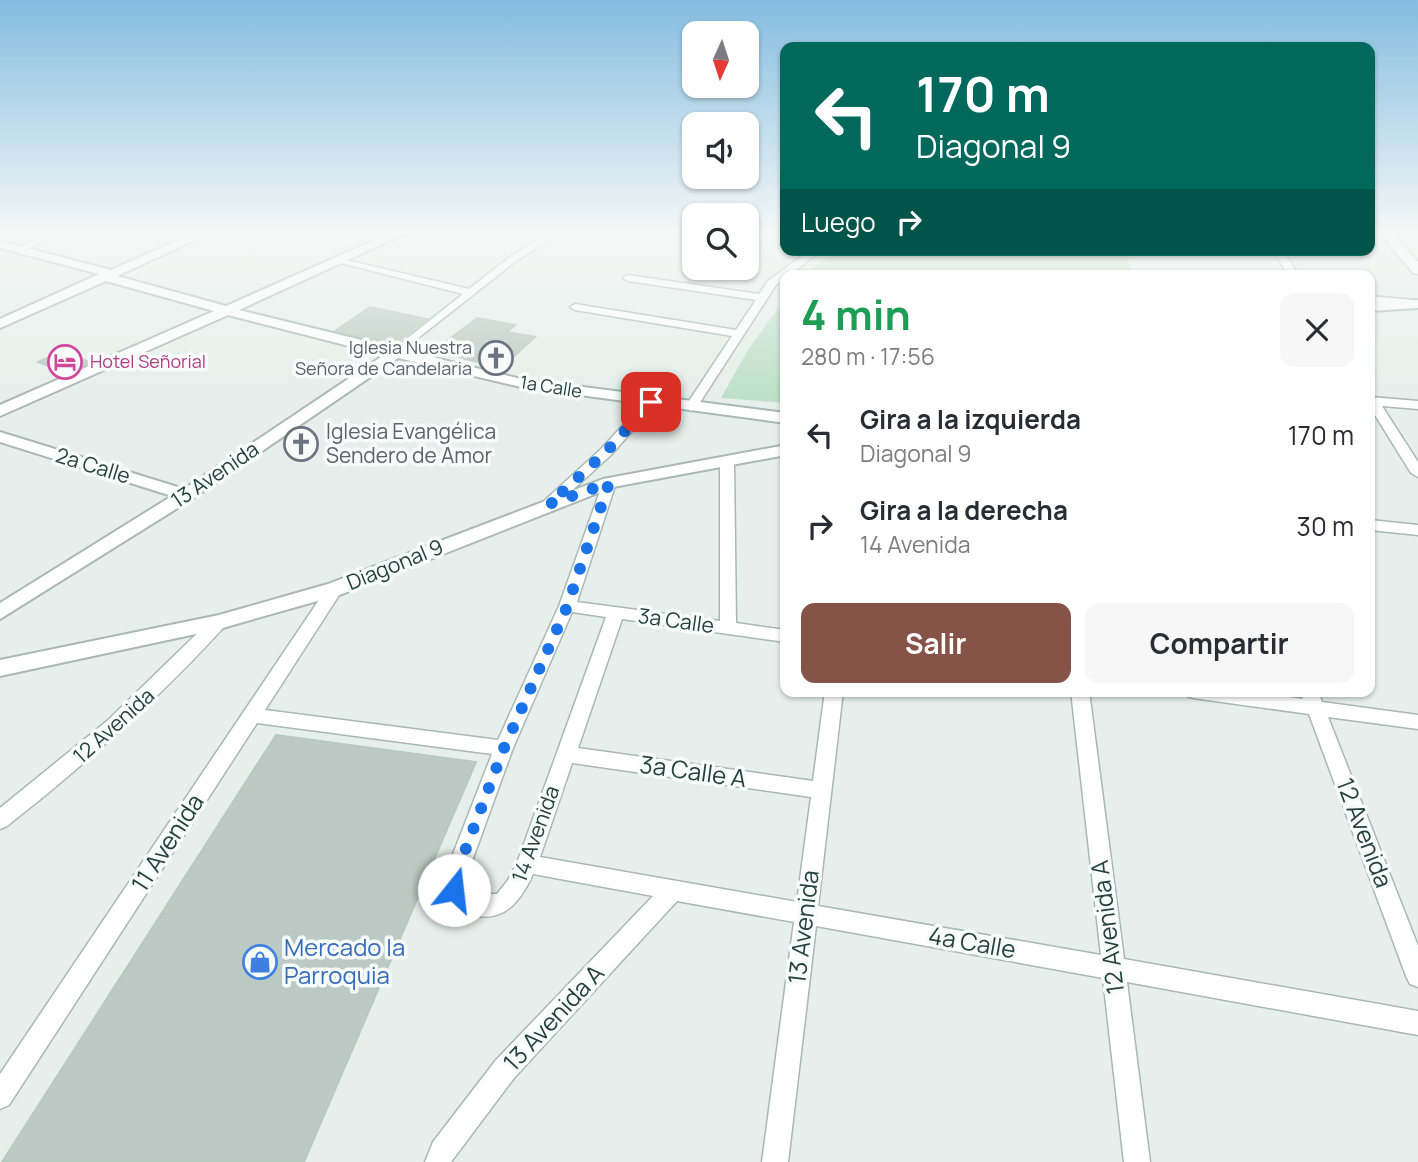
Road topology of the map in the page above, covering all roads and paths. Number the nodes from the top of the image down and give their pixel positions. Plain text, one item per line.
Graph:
1 (90, 284) edge
2 (133, 284) edge
3 (283, 284) edge
4 (435, 284) edge
5 (483, 284) edge
6 (670, 284) edge
7 (771, 284) edge
8 (472, 293) junction
9 (763, 298) junction
10 (1375, 300) edge
11 (1417, 304) edge
12 (575, 307) dead end
13 (1375, 307) edge
14 (225, 309) junction
15 (0, 324) edge
16 (739, 334) junction
17 (394, 354) junction
18 (1375, 401) edge
19 (651, 402) junction
20 (1418, 405) edge
21 (1375, 406) edge
22 (691, 407) junction
23 (0, 411) edge
24 (780, 417) edge
25 (0, 437) edge
26 (780, 451) edge
27 (727, 462) junction
28 (1418, 473) edge
29 (609, 483) junction
30 (186, 495) junction
31 (549, 504) junction
32 (1375, 526) edge
33 (1418, 530) edge
34 (335, 589) junction
35 (567, 607) junction
36 (0, 612) edge
37 (616, 613) junction
38 (219, 622) junction
39 (728, 628) junction
40 (780, 635) edge
41 (0, 668) edge
42 (833, 697) edge
43 (1081, 697) edge
44 (1282, 697) edge
45 (1312, 699) edge
46 (252, 715) junction
47 (1418, 722) edge
48 (504, 748) junction
49 (565, 754) junction
50 (822, 790) junction
51 (0, 820) edge
52 (527, 864) junction
53 (673, 890) junction
54 (806, 914) junction
55 (1113, 968) junction
56 (1418, 976) edge
57 (1418, 1023) edge
58 (0, 1096) edge
59 (440, 1157) edge
60 (775, 1162) edge
61 (1137, 1162) edge

1 - 15 street
2 - 14 street, 1a Calle
3 - 14 street
4 - 8 street
5 - 8 street, 13 Avenida
6 - 9 street
7 - 9 street
8 - 17 street, 13 Avenida
9 - 16 street
10 - 11 street
11 - 13 street
12 - 16 street
14 - 17 street, 1a Calle
14 - 23 street
16 - 22 street
17 - 19 street, 1a Calle
17 - 30 street, 13 Avenida
18 - 20 street
19 - 22 street, 1a Calle
19 - 31 street
21 - 28 street
22 - 24 street, 1a Calle
25 - 30 street, 2a Calle
26 - 27 street, Diagonal 9
27 - 29 street, Diagonal 9
27 - 39 street
29 - 31 street, Diagonal 9
29 - 35 street, 14 Avenida
30 - 36 street, 13 Avenida
31 - 34 street, Diagonal 9
32 - 33 street
34 - 38 street, Diagonal 9
34 - 46 street, 11 Avenida
35 - 37 street, 3a Calle
35 - 48 street, 14 Avenida
37 - 39 street, 3a Calle
37 - 49 street, 14 Avenida
38 - 41 street, Diagonal 9
38 - 51 street, 12 Avenida
39 - 40 street, 3a Calle
42 - 50 street, 13 Avenida
43 - 55 street, 12 Avenida A
44 - 45 street
45 - 47 street
45 - 56 street, 12 Avenida
46 - 48 street
46 - 58 street, 11 Avenida
48 - 52 street, 14 Avenida
49 - 50 street, 3a Calle A
49 - 52 street, 14 Avenida
50 - 54 street, 13 Avenida
52 - 53 street, 4a Calle
53 - 54 street, 4a Calle
53 - 59 street, 13 Avenida A
54 - 55 street, 4a Calle
54 - 60 street, 13 Avenida
55 - 57 street, 4a Calle
55 - 61 street, 12 Avenida A

